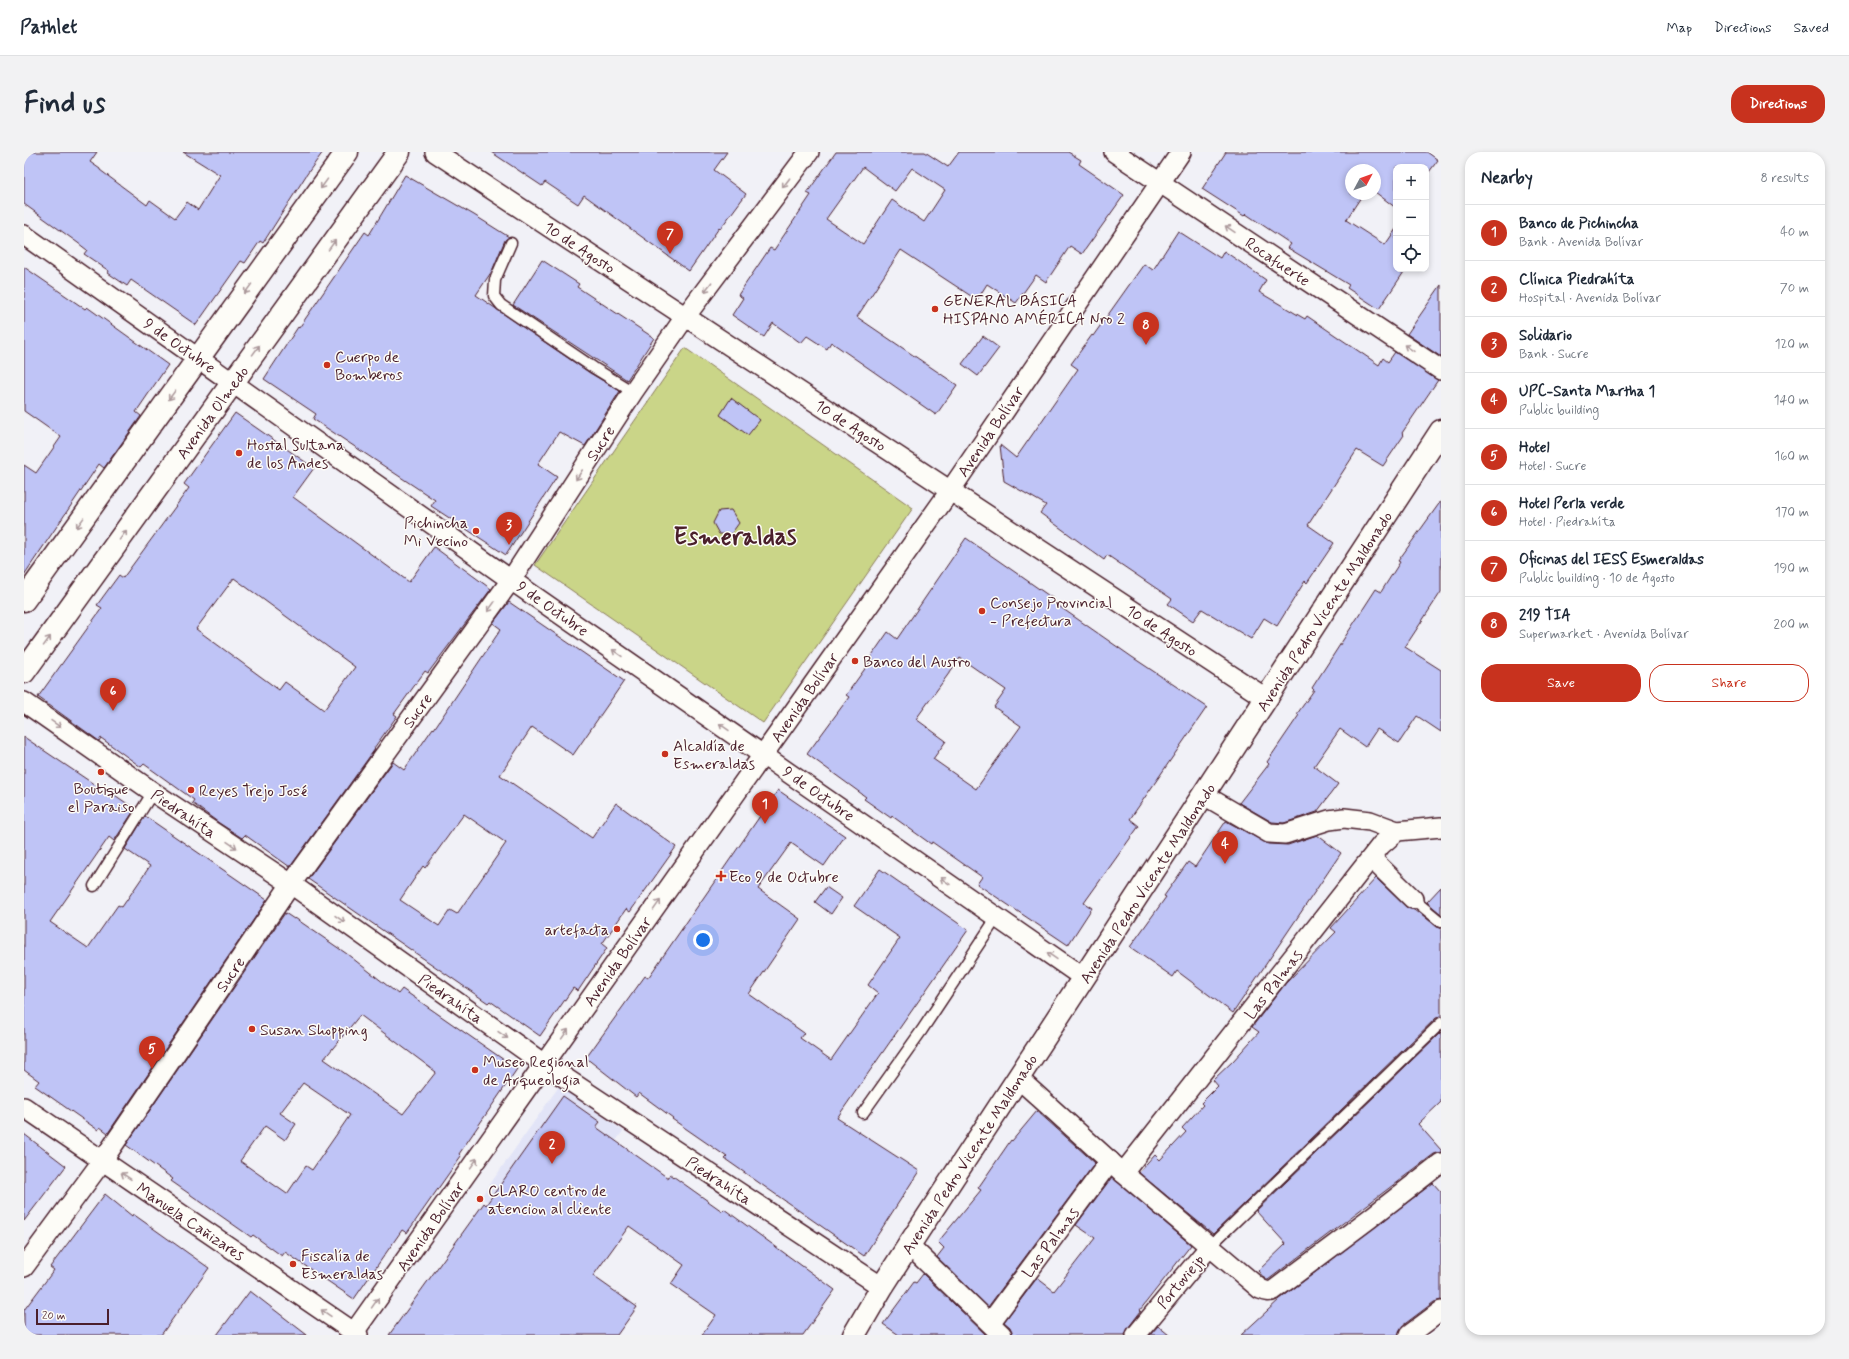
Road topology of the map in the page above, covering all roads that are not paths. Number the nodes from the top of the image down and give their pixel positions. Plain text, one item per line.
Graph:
1 (347, 152) edge
2 (399, 152) edge
3 (435, 152) edge
4 (809, 152) edge
5 (1114, 152) edge
6 (1181, 152) edge
7 (1160, 183) junction
8 (24, 235) edge
9 (511, 243) dead end
10 (685, 317) junction
11 (198, 358) junction
12 (1441, 370) edge
13 (233, 383) junction
14 (633, 392) junction
15 (1441, 431) edge
16 (950, 491) junction
17 (511, 580) junction
18 (24, 600) edge
19 (24, 672) edge
20 (1267, 699) junction
21 (24, 702) edge
22 (764, 754) junction
23 (153, 792) junction
24 (1204, 795) junction
25 (1441, 827) edge
26 (1397, 831) junction
27 (1372, 858) junction
28 (291, 884) junction
29 (94, 886) dead end
30 (1413, 899) joint
31 (997, 917) junction
32 (1441, 922) edge
33 (1084, 978) junction
34 (1441, 1023) edge
35 (544, 1064) junction
36 (1019, 1079) junction
37 (24, 1107) edge
38 (863, 1113) dead end
39 (103, 1160) junction
40 (1441, 1163) edge
41 (1117, 1167) junction
42 (909, 1245) junction
43 (1210, 1246) junction
44 (24, 1267) edge
45 (882, 1287) junction
46 (1441, 1311) edge
47 (996, 1329) edge
48 (355, 1334) edge
49 (854, 1335) edge
50 (1136, 1335) edge
51 (1408, 1335) edge

1 -> 11 street
13 -> 2 street, Avenida Olmedo
3 - 10 street, 10 de Agosto
4 -> 10 street, Sucre
5 - 7 street, Rocafuerte
6 - 7 street, Avenida Bolívar
12 -> 7 street, Rocafuerte
7 - 16 street, Avenida Bolívar
8 - 11 street, 9 de Octubre
9 - 14 lane
10 - 14 street, Sucre
10 - 16 street, 10 de Agosto
11 - 13 street, 9 de Octubre
11 -> 18 street
13 - 17 street, 9 de Octubre
19 -> 13 street, Avenida Olmedo
14 -> 17 street, Sucre
15 - 20 street, Avenida Pedro Vicente Maldonado
16 - 20 street, 10 de Agosto
16 - 22 street, Avenida Bolívar
22 -> 17 street, 9 de Octubre
17 -> 28 street, Sucre
20 - 24 street, Avenida Pedro Vicente Maldonado
21 -> 23 street, Piedrahíta
31 -> 22 street, 9 de Octubre
35 -> 22 street, Avenida Bolívar
23 -> 28 street, Piedrahíta
23 - 29 lane
24 - 26 street
24 - 33 street, Avenida Pedro Vicente Maldonado
25 - 26 street
26 - 27 street, Las Palmas
27 - 30 street
27 - 41 street, Las Palmas
28 -> 35 street, Piedrahíta
28 - 39 street, Sucre
30 - 32 lane
33 -> 31 street, 9 de Octubre
31 - 38 lane
33 - 36 street, Avenida Pedro Vicente Maldonado
34 - 43 lane
35 - 45 street, Piedrahíta
48 -> 35 street, Avenida Bolívar
36 - 41 street
36 - 42 street, Avenida Pedro Vicente Maldonado
37 - 39 street, Manuela Cañizares
39 - 44 street, Sucre
48 -> 39 street, Manuela Cañizares
40 - 43 street
41 - 43 street
41 - 47 street, Las Palmas
42 - 45 street, Avenida Pedro Vicente Maldonado
42 - 47 street
43 - 50 street, Portoviejp
45 - 49 street, Avenida Pedro Vicente Maldonado
46 - 51 street

